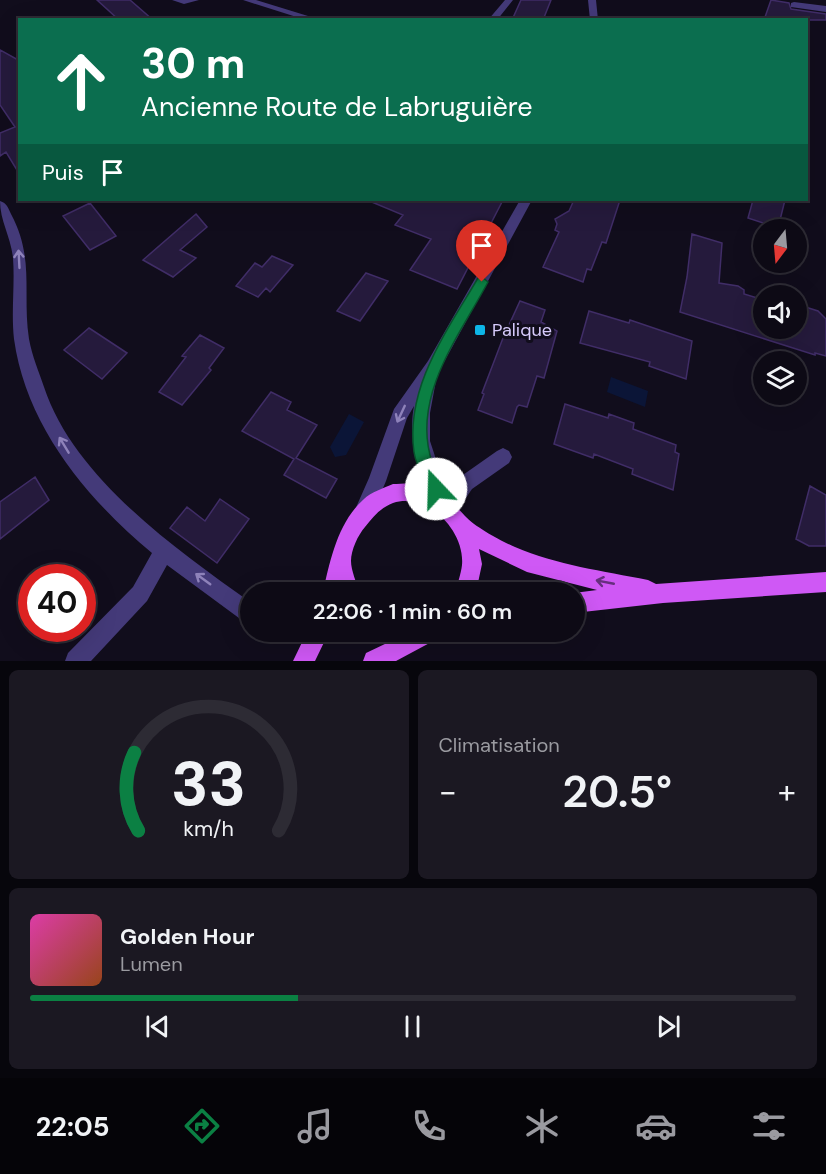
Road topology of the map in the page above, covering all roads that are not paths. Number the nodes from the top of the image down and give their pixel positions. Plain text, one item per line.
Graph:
1 (176, 0) edge
2 (195, 0) edge
3 (247, 0) edge
4 (509, 0) edge
5 (592, 0) edge
6 (794, 5) dead end
7 (826, 9) edge
8 (299, 18) edge
9 (494, 18) edge
10 (594, 18) edge
11 (525, 201) edge
12 (0, 206) edge
13 (434, 366) junction
14 (503, 458) dead end
15 (444, 505) junction
16 (362, 513) junction
17 (461, 524) junction
18 (165, 551) junction
19 (341, 581) edge
20 (470, 582) edge
21 (826, 582) edge
22 (663, 593) junction
23 (585, 602) edge
24 (240, 607) edge
25 (313, 642) edge
26 (410, 642) edge
27 (76, 661) edge
28 (304, 661) edge
29 (374, 661) edge

1 - 2 street
3 - 8 street
4 - 9 street
5 - 10 street
6 - 7 street
11 - 13 street
18 -> 12 street
13 - 15 street
13 -> 16 street
14 - 15 street
15 - 16 main road
15 - 17 main road
16 - 19 main road
17 - 20 main road
22 -> 17 main road
24 -> 18 street
18 - 27 street
21 - 22 main road
22 - 23 main road
25 - 28 main road
26 - 29 main road

